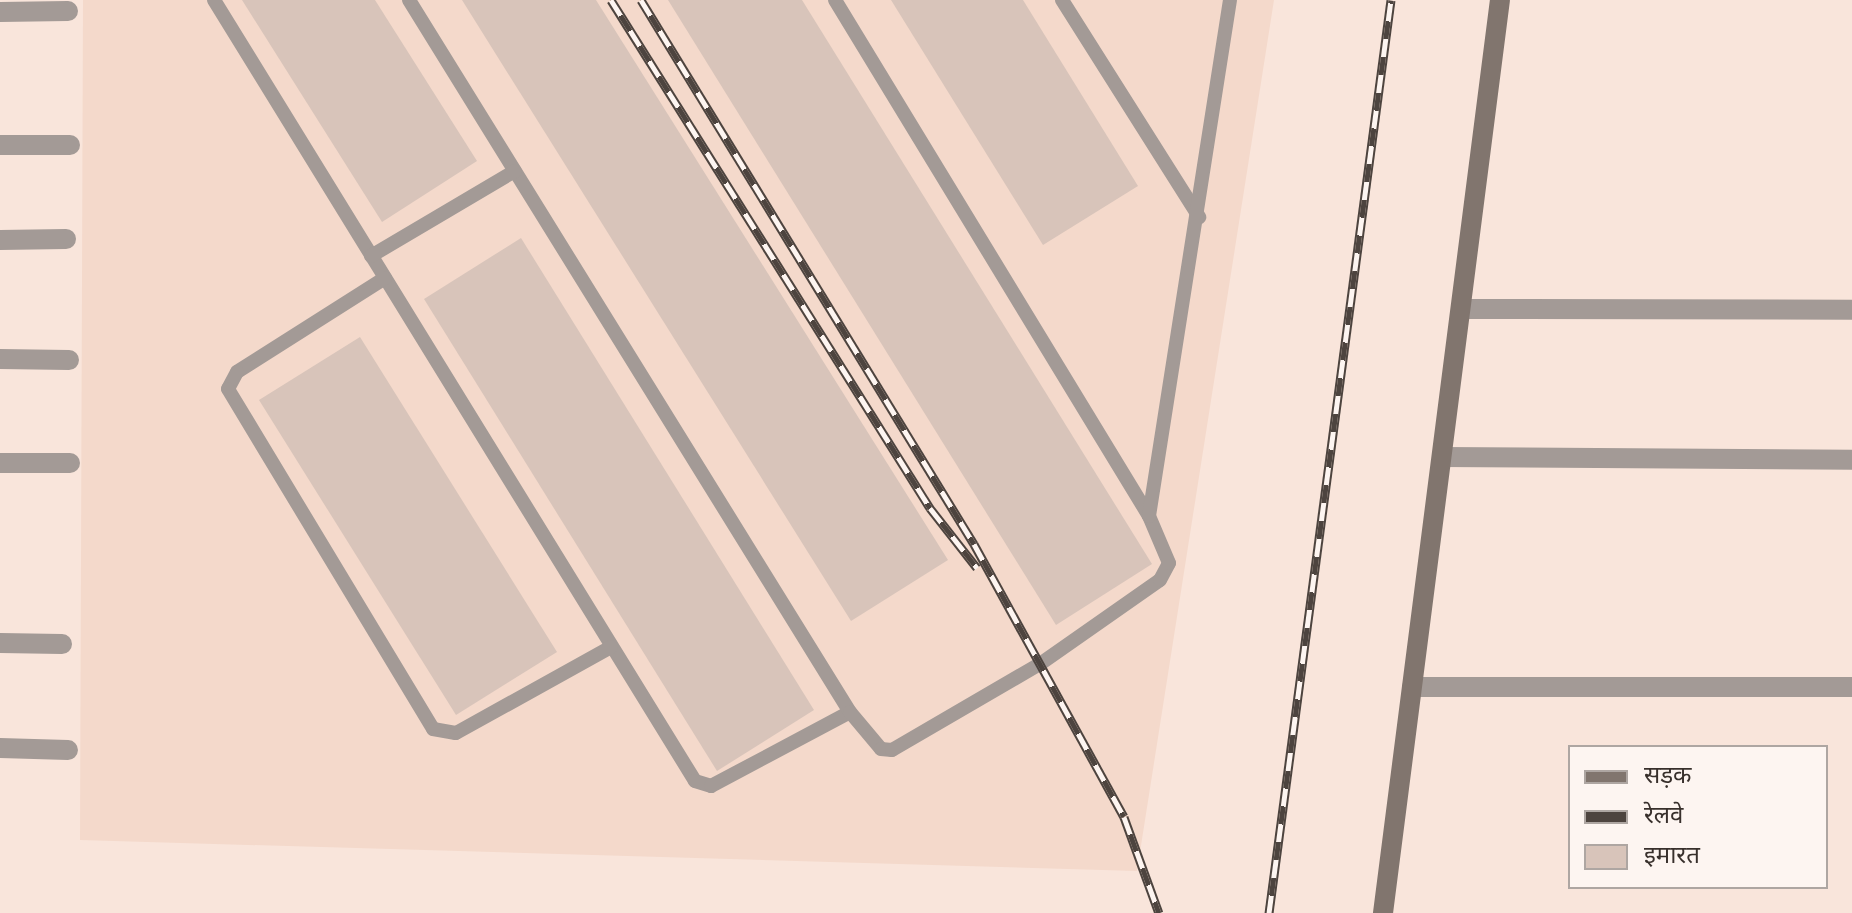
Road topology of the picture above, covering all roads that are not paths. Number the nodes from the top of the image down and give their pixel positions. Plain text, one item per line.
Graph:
1 (214, 0) edge
2 (409, 0) edge
3 (835, 0) edge
4 (1062, 0) edge
5 (1230, 0) edge
6 (1500, 0) edge
7 (68, 11) dead end
8 (0, 12) edge
9 (0, 145) edge
10 (70, 145) dead end
11 (515, 171) junction
12 (1199, 217) junction
13 (66, 239) dead end
14 (0, 240) edge
15 (371, 256) junction
16 (385, 278) junction
17 (1461, 309) junction
18 (1852, 310) edge
19 (0, 359) edge
20 (69, 360) dead end
21 (1442, 457) junction
22 (1852, 460) edge
23 (0, 463) edge
24 (70, 463) dead end
25 (1149, 516) junction
26 (0, 643) edge
27 (62, 644) dead end
28 (611, 647) junction
29 (1412, 687) junction
30 (1852, 687) edge
31 (850, 712) junction
32 (0, 748) edge
33 (68, 750) dead end
34 (1383, 913) edge

1 - 15 lane
2 - 11 lane
3 - 25 lane
4 - 12 lane
5 - 12 lane
6 - 17 street
7 - 8 street
9 - 10 street
11 - 15 lane
11 - 31 lane
12 - 25 lane
13 - 14 street
15 - 16 lane
16 - 28 lane
16 - 28 lane
17 - 18 street
17 - 21 street
19 - 20 street
21 - 22 street
21 - 29 street
23 - 24 street
25 - 31 lane
26 - 27 street
28 - 31 lane
29 - 30 street
29 - 34 street
32 - 33 street

